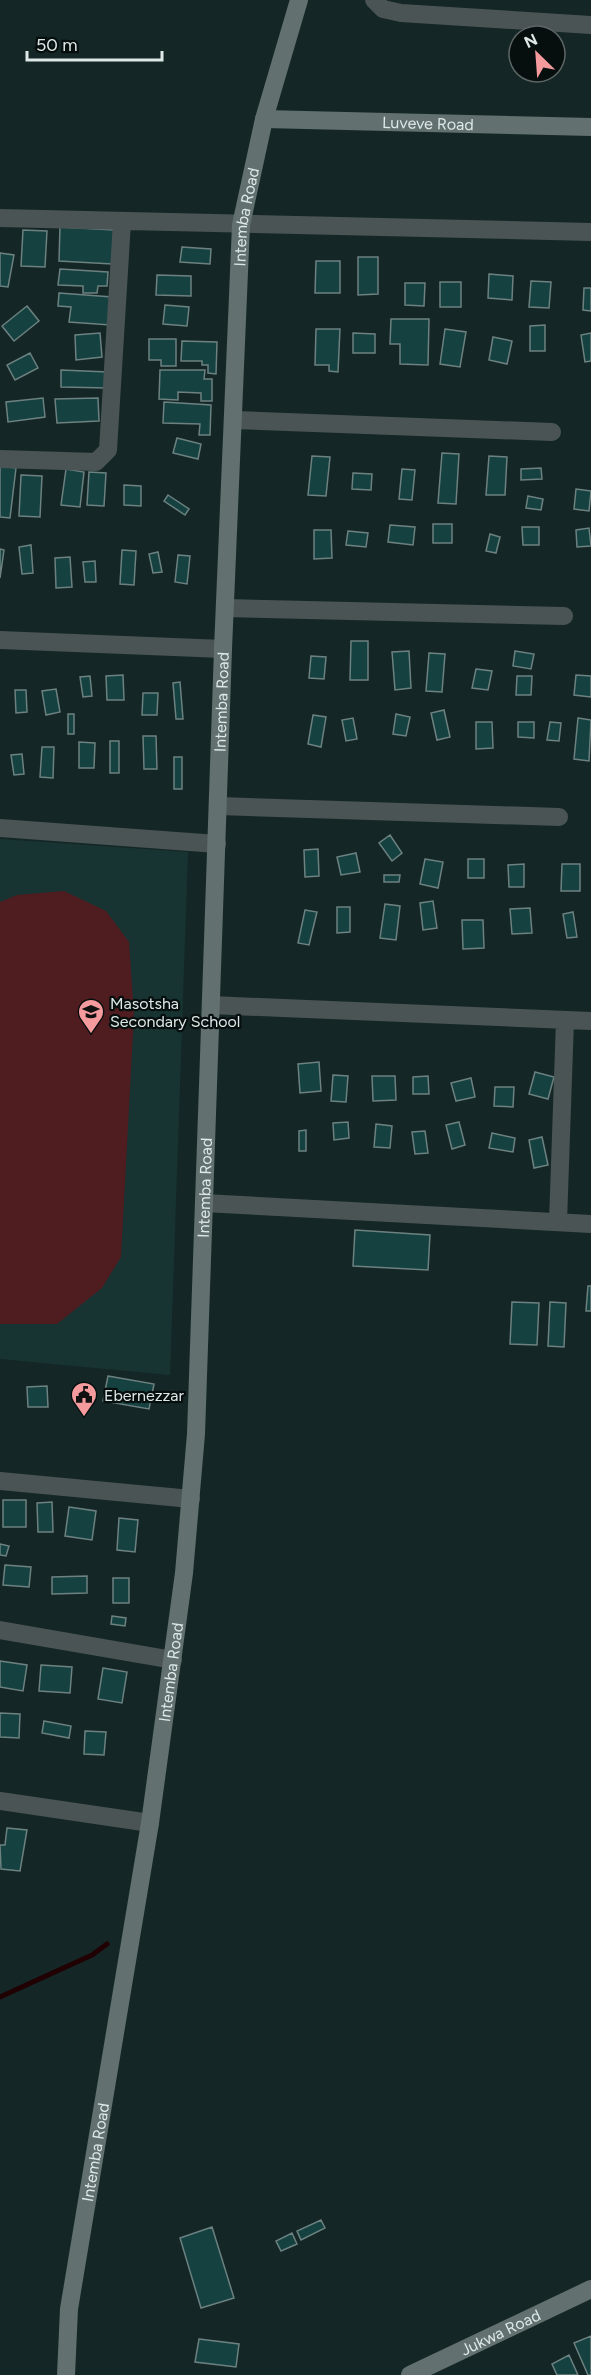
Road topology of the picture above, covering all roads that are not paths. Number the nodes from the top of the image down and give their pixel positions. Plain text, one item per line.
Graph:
1 (299, 0) edge
2 (374, 0) edge
3 (591, 25) edge
4 (264, 119) junction
5 (591, 127) edge
6 (0, 218) edge
7 (122, 222) junction
8 (241, 225) junction
9 (591, 232) edge
10 (234, 420) junction
11 (552, 432) dead end
12 (0, 459) edge
13 (225, 608) junction
14 (564, 616) dead end
15 (0, 640) edge
16 (223, 649) junction
17 (219, 806) junction
18 (559, 817) dead end
19 (0, 828) edge
20 (218, 844) junction
21 (211, 1005) junction
22 (565, 1020) junction
23 (591, 1021) edge
24 (204, 1203) junction
25 (558, 1222) junction
26 (591, 1224) edge
27 (0, 1481) edge
28 (191, 1499) junction
29 (0, 1630) edge
30 (173, 1660) junction
31 (0, 1801) edge
32 (150, 1823) junction
33 (591, 2289) edge
34 (66, 2375) edge
35 (410, 2375) edge

1 - 4 street, Intemba Road
2 - 3 street
4 - 5 street, Luveve Road
4 - 8 street, Intemba Road
6 - 7 street
7 - 8 street
7 - 12 street
8 - 9 street
8 - 10 street, Intemba Road
10 - 11 street
10 - 13 street, Intemba Road
13 - 14 street
13 - 16 street, Intemba Road
15 - 16 street
16 - 17 street, Intemba Road
17 - 18 street
17 - 20 street, Intemba Road
19 - 20 street
20 - 21 street, Intemba Road
21 - 22 street
21 - 24 street, Intemba Road
22 - 23 street
22 - 25 street
24 - 25 street
24 - 28 street, Intemba Road
25 - 26 street
27 - 28 street
28 - 30 street, Intemba Road
29 - 30 street
30 - 32 street, Intemba Road
31 - 32 street
32 - 34 street, Intemba Road
33 - 35 street, Jukwa Road

